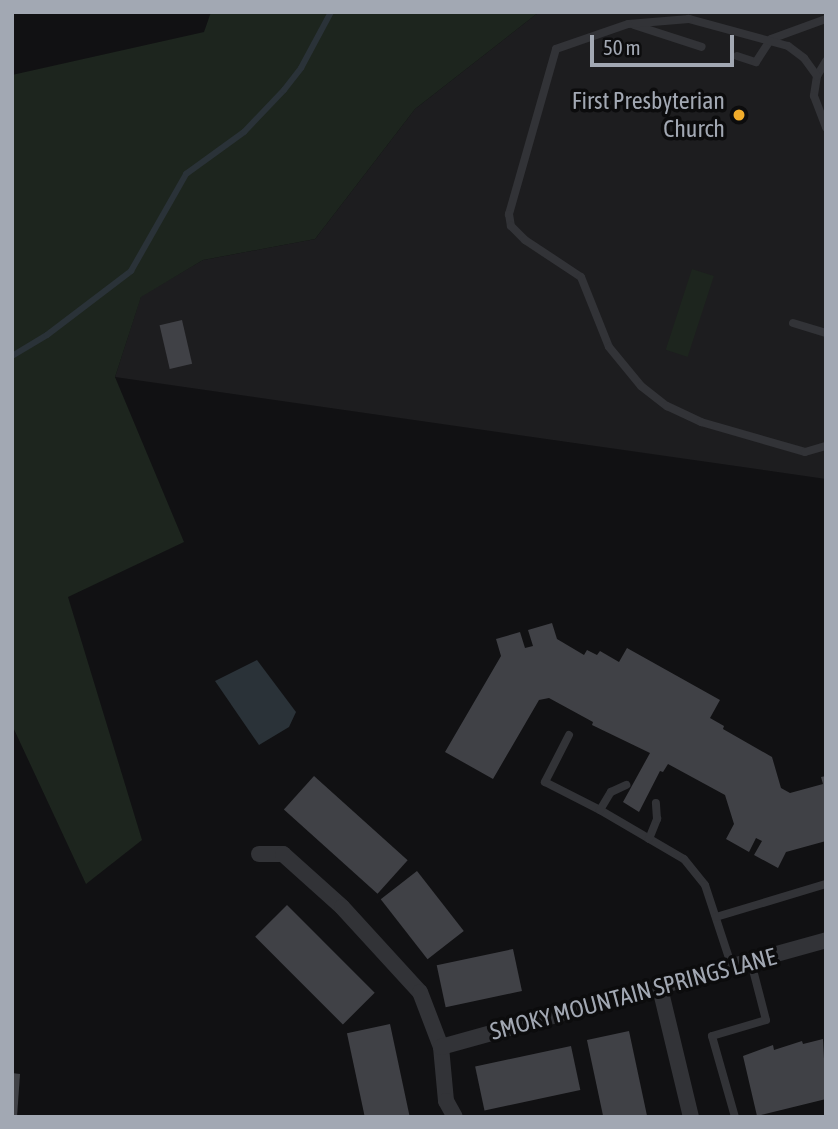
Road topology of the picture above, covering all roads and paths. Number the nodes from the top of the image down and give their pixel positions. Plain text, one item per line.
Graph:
1 (703, 12) edge
2 (689, 19) junction
3 (826, 19) edge
4 (628, 23) junction
5 (771, 39) junction
6 (702, 47) dead end
7 (737, 56) dead end
8 (826, 61) edge
9 (817, 76) junction
10 (826, 128) edge
11 (793, 323) dead end
12 (826, 333) edge
13 (826, 446) edge
14 (569, 735) dead end
15 (626, 785) dead end
16 (656, 803) dead end
17 (600, 810) junction
18 (649, 839) junction
19 (258, 855) dead end
20 (826, 884) edge
21 (716, 917) junction
22 (826, 940) edge
23 (751, 962) junction
24 (732, 967) junction
25 (660, 988) junction
26 (441, 1047) junction
27 (455, 1117) edge
28 (691, 1117) edge
29 (735, 1117) edge

1 - 2 lane
2 - 4 lane
2 - 5 lane
3 - 5 lane
4 - 6 lane
4 - 13 lane
5 - 7 lane
5 - 9 lane
8 - 9 lane
9 - 10 lane
11 - 12 lane
14 - 17 lane
15 - 17 lane
16 - 18 lane
17 - 18 lane
18 - 21 lane
19 - 26 street
20 - 21 lane
21 - 24 lane
22 - 23 street, SMOKY MOUNTAIN SPRINGS LANE
23 - 24 street, SMOKY MOUNTAIN SPRINGS LANE
23 - 29 lane
24 - 25 street, SMOKY MOUNTAIN SPRINGS LANE
25 - 26 street, SMOKY MOUNTAIN SPRINGS LANE
25 - 28 street
26 - 27 street

